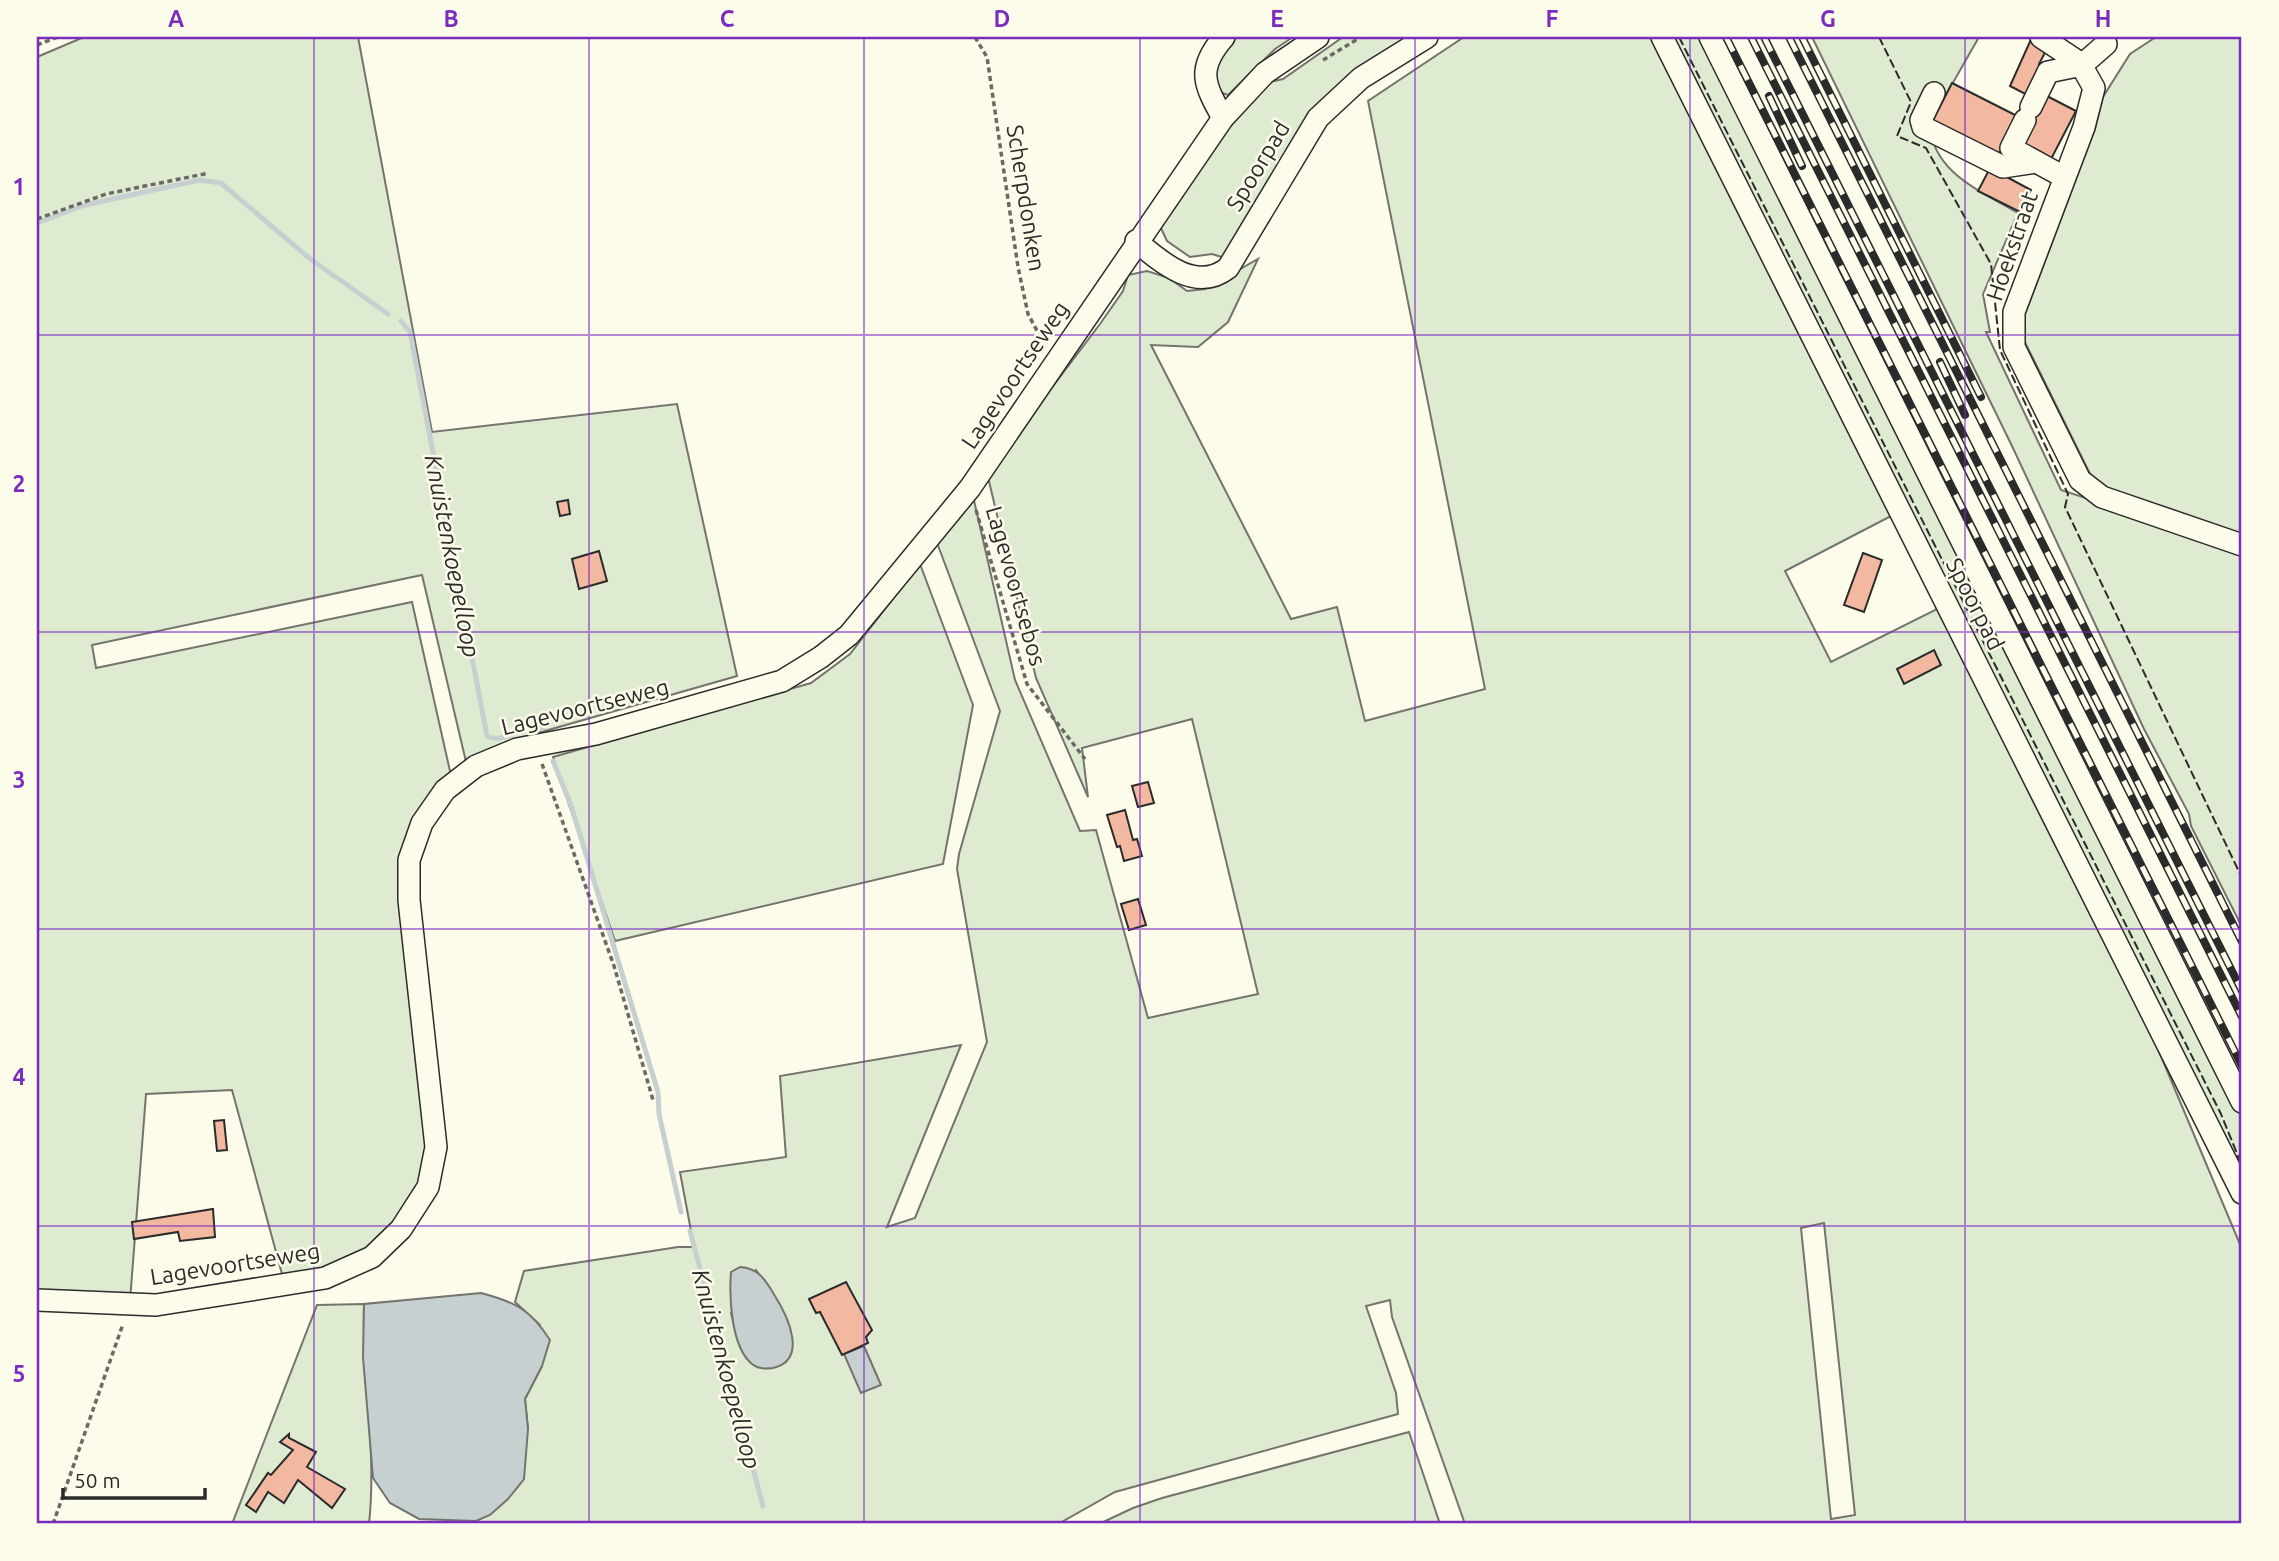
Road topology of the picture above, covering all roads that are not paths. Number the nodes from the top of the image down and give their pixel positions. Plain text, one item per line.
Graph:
1 (1224, 37) edge
2 (1318, 37) edge
3 (1427, 37) edge
4 (1662, 37) edge
5 (1710, 37) edge
6 (2041, 37) edge
7 (2106, 44) dead end
8 (2082, 65) junction
9 (1934, 93) dead end
10 (1223, 118) junction
11 (2036, 162) junction
12 (2064, 177) junction
13 (1136, 241) junction
14 (2242, 545) edge
15 (2242, 1102) edge
16 (2242, 1193) edge
17 (37, 1300) edge

1 - 10 street
2 - 10 street, Lagevoortseweg
3 - 13 street, Spoorpad
4 - 16 street, Spoorpad
5 - 15 street
6 - 8 street
7 - 8 street
8 - 11 street
8 - 12 street, Hoekstraat
9 - 11 street
10 - 13 street, Lagevoortseweg
11 - 12 street
12 - 14 street, Hoekstraat
13 - 17 street, Lagevoortseweg

